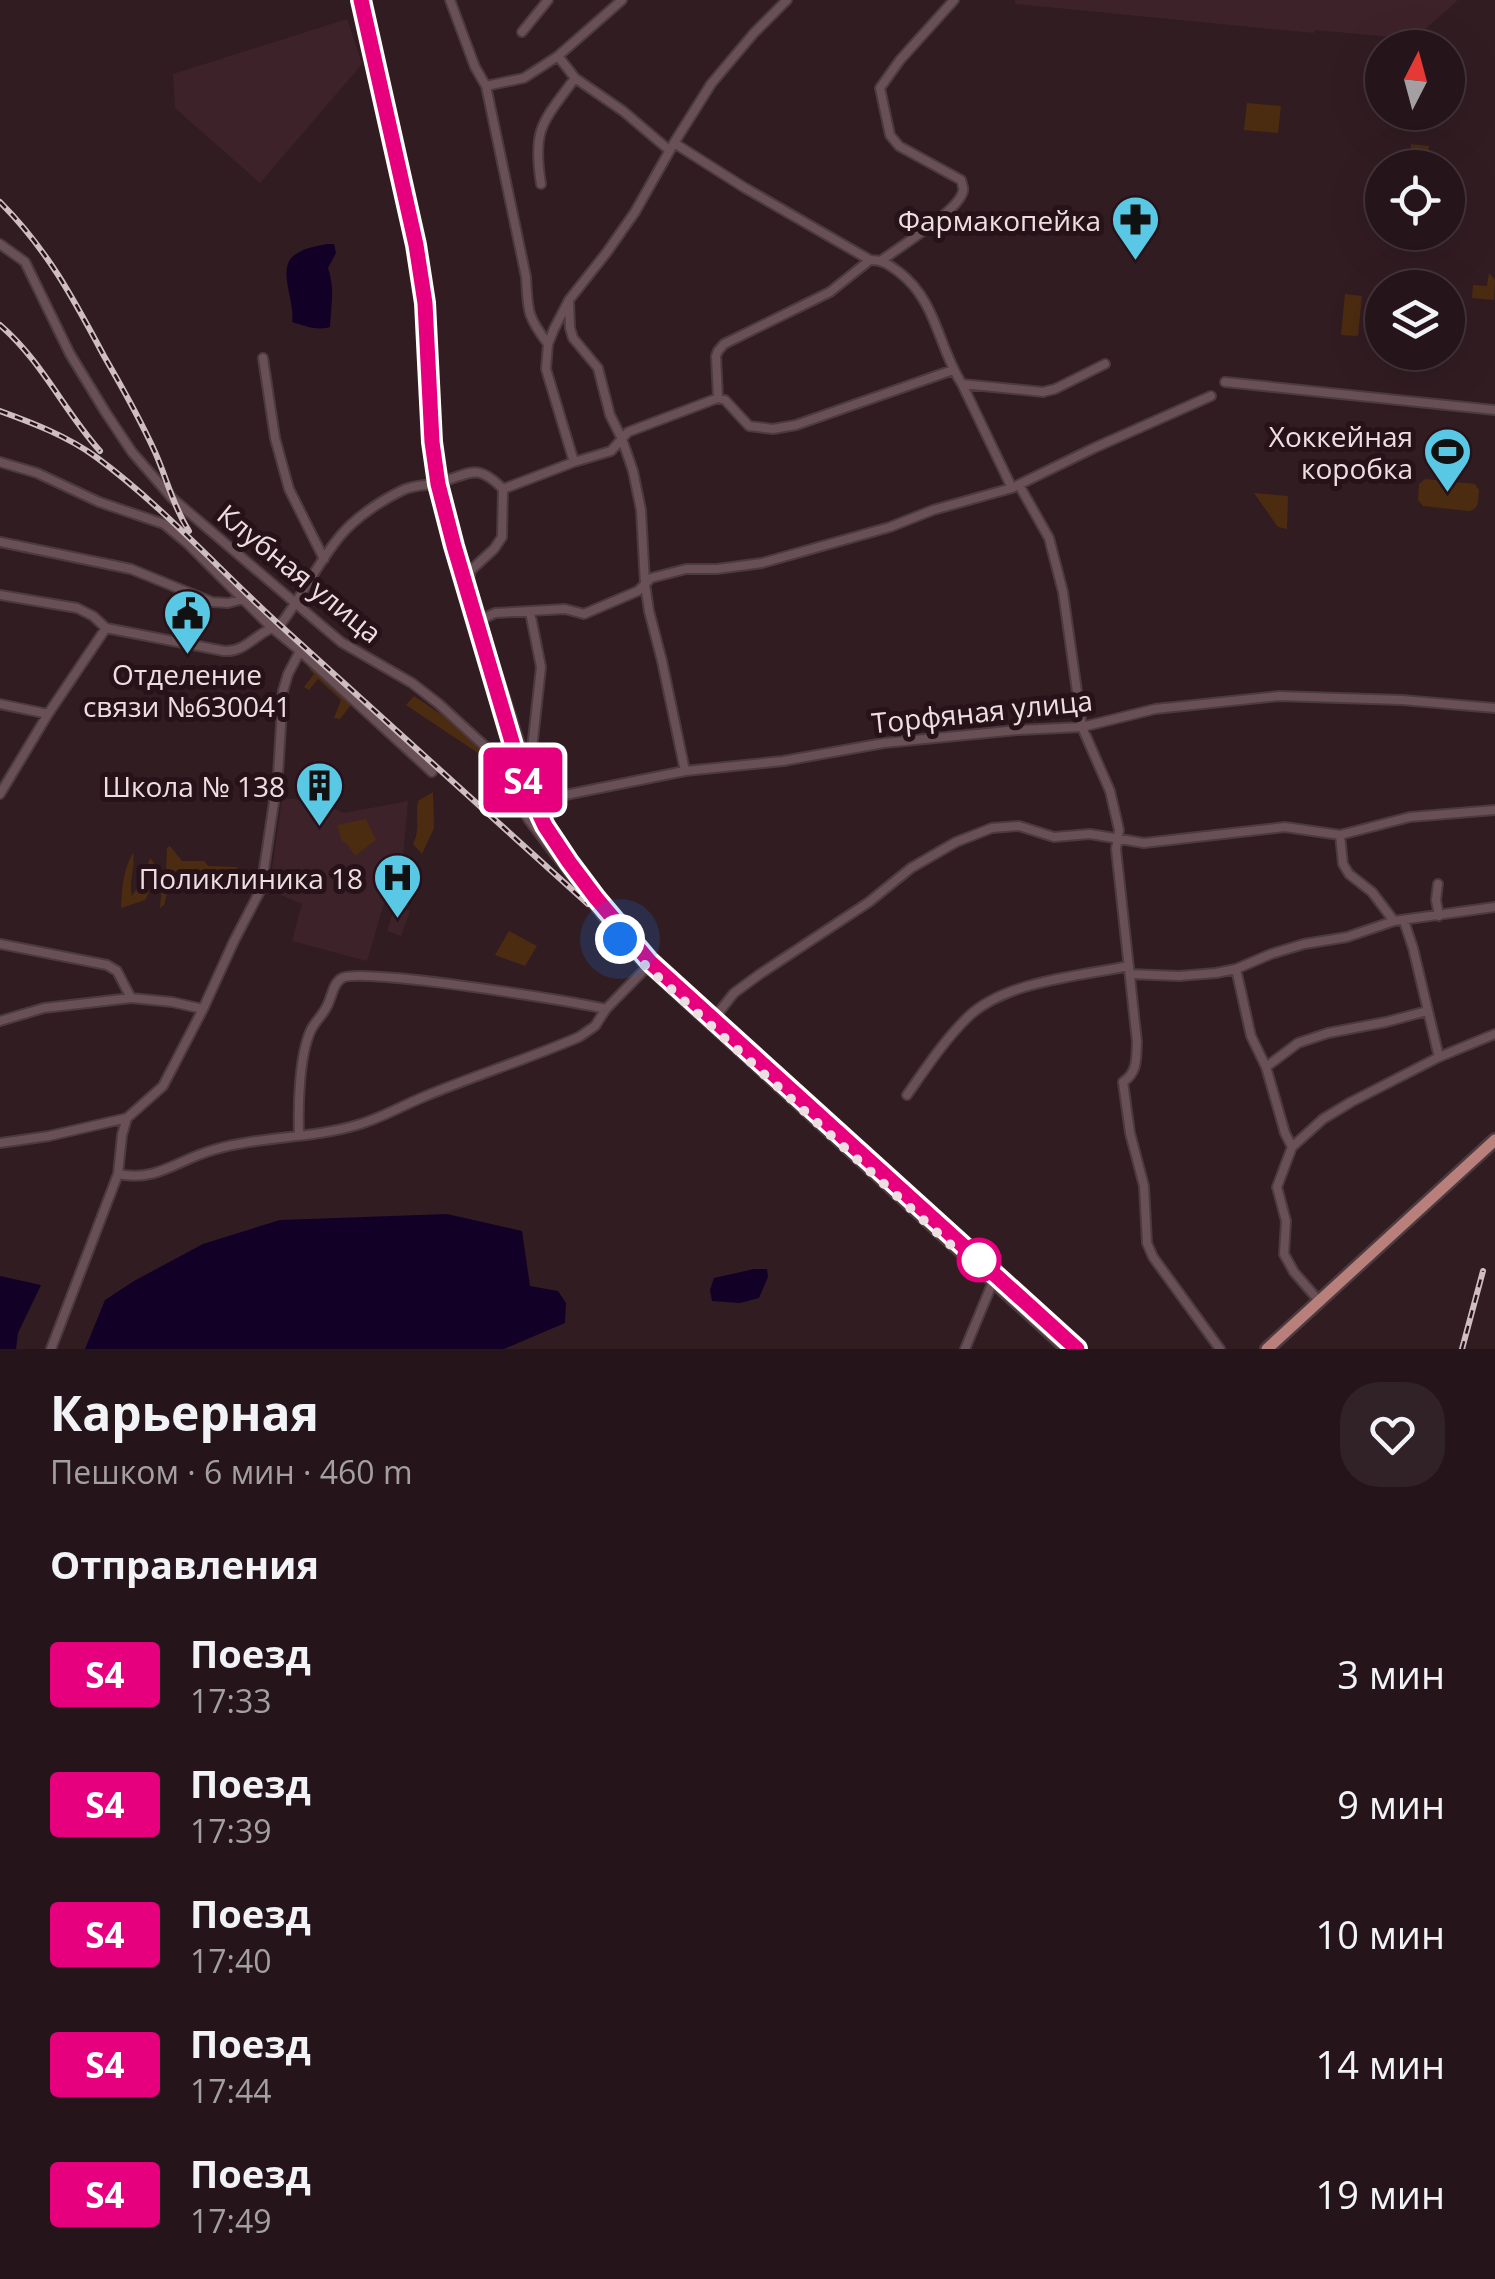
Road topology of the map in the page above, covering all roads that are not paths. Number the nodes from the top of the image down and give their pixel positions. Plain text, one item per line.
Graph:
1 (450, 0) edge
2 (548, 0) edge
3 (622, 0) edge
4 (786, 0) edge
5 (954, 0) edge
6 (522, 32) dead end
7 (558, 56) junction
8 (575, 78) junction
9 (486, 86) junction
10 (671, 147) junction
11 (541, 184) dead end
12 (0, 244) edge
13 (870, 260) junction
14 (882, 260) junction
15 (568, 300) junction
16 (548, 344) junction
17 (263, 358) dead end
18 (1105, 364) dead end
19 (953, 370) junction
20 (1225, 382) dead end
21 (962, 384) junction
22 (1211, 396) dead end
23 (718, 398) junction
24 (1495, 410) edge
25 (622, 439) junction
26 (0, 462) edge
27 (574, 462) junction
28 (1016, 487) junction
29 (503, 488) junction
30 (0, 542) edge
31 (324, 559) junction
32 (645, 584) junction
33 (0, 595) edge
34 (243, 599) junction
35 (296, 604) junction
36 (530, 612) junction
37 (480, 620) junction
38 (271, 627) junction
39 (106, 628) junction
40 (300, 651) junction
41 (0, 704) edge
42 (1495, 708) edge
43 (48, 714) junction
44 (1082, 727) junction
45 (432, 772) dead end
46 (529, 772) junction
47 (685, 772) junction
48 (509, 784) junction
49 (537, 788) dead end
50 (0, 794) edge
51 (1495, 810) edge
52 (1340, 835) junction
53 (1118, 838) junction
54 (1438, 884) dead end
55 (1495, 907) edge
56 (1439, 916) junction
57 (1394, 921) junction
58 (1404, 921) junction
59 (0, 944) edge
60 (647, 967) junction
61 (1236, 969) junction
62 (1130, 970) junction
63 (131, 998) junction
64 (606, 1008) junction
65 (204, 1009) junction
66 (1427, 1011) junction
67 (719, 1012) dead end
68 (0, 1021) edge
69 (1495, 1034) edge
70 (1440, 1057) junction
71 (1266, 1067) junction
72 (907, 1095) dead end
73 (127, 1118) junction
74 (299, 1135) junction
75 (1495, 1140) edge
76 (0, 1143) edge
77 (1292, 1146) junction
78 (118, 1174) junction
79 (992, 1284) junction
80 (1320, 1302) junction
81 (51, 1349) edge
82 (965, 1349) edge
83 (1066, 1349) edge
84 (1220, 1349) edge
85 (1267, 1349) edge

1 - 9 street
2 - 6 street
3 - 7 street
4 - 10 street
5 - 14 street
7 - 8 street
7 - 9 street
8 - 10 street
8 - 11 street
9 - 16 street
10 - 13 street
10 - 15 street
12 - 35 street, Клубная улица
13 - 14 street
13 - 23 street
14 - 19 street
15 - 16 street
15 - 25 street
16 - 27 street
17 - 31 street
18 - 21 street
19 - 21 street
19 - 23 street
20 - 24 street
21 - 28 street
22 - 28 street
23 - 25 street
25 - 27 street
25 - 32 street
26 - 34 street
27 - 29 street
28 - 32 street
28 - 44 street
29 - 31 street
29 - 37 street
30 - 34 street
31 - 35 street
32 - 36 street
32 - 47 street
33 - 39 street
34 - 38 street
35 - 38 street
35 - 48 street, Клубная улица
36 - 37 street
36 - 46 street
37 - 46 street
38 - 39 street
38 - 40 street
39 - 43 street
40 - 45 street
40 - 65 street
41 - 43 street
42 - 44 street, Торфяная улица
43 - 50 street
44 - 47 street, Торфяная улица
44 - 53 street
46 - 48 street
47 - 49 street, Торфяная улица
48 - 60 street, Клубная улица
51 - 52 street
52 - 53 street
52 - 57 street
53 - 62 street
53 - 67 street
54 - 56 street
55 - 56 street
56 - 58 street
57 - 58 street
57 - 61 street
58 - 66 street
59 - 63 street
60 - 64 street
60 - 79 street, Клубная улица
61 - 62 street
61 - 71 street
62 - 72 street
62 - 84 street
63 - 65 street
63 - 68 street
64 - 74 street
64 - 74 street
65 - 73 street
66 - 70 street
66 - 71 street
69 - 70 street
70 - 77 street
71 - 77 street
73 - 76 street
73 - 78 street
74 - 78 street
75 - 80 main road
77 - 80 street
78 - 81 street
79 - 82 street
79 - 83 street, Клубная улица
80 - 85 main road

